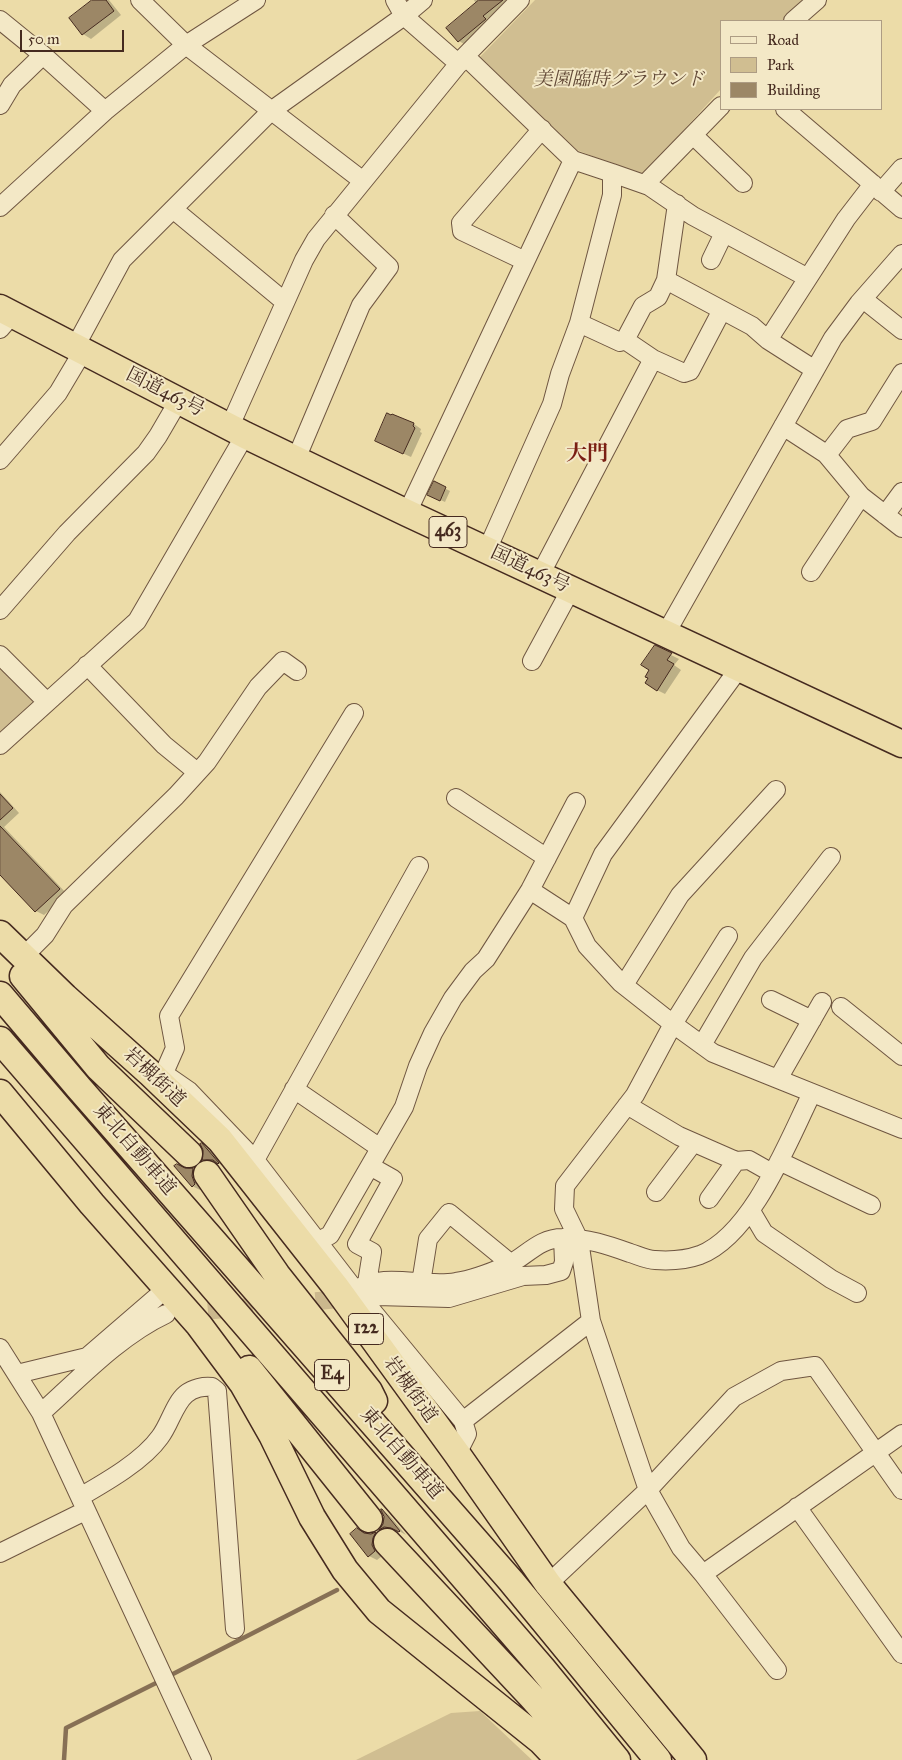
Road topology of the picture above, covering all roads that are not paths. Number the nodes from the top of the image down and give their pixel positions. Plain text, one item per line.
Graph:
1 (140, 0) edge
2 (256, 0) edge
3 (394, 0) edge
4 (424, 0) edge
5 (520, 0) edge
6 (816, 0) edge
7 (404, 16) junction
8 (0, 20) edge
9 (794, 20) edge
10 (186, 45) junction
11 (43, 55) junction
12 (462, 60) junction
13 (0, 105) edge
14 (720, 107) edge
15 (785, 110) edge
16 (106, 111) junction
17 (271, 111) junction
18 (542, 129) junction
19 (693, 135) junction
20 (573, 160) junction
21 (902, 168) edge
22 (612, 173) junction
23 (363, 181) junction
24 (744, 183) dead end
25 (649, 186) junction
26 (877, 188) junction
27 (677, 204) junction
28 (0, 208) edge
29 (173, 208) junction
30 (902, 209) edge
31 (334, 215) junction
32 (724, 233) junction
33 (902, 254) edge
34 (710, 260) dead end
35 (525, 261) junction
36 (808, 278) junction
37 (666, 280) junction
38 (863, 299) junction
39 (285, 302) junction
40 (722, 310) junction
41 (4, 317) edge
42 (579, 323) junction
43 (902, 330) edge
44 (625, 340) junction
45 (768, 340) junction
46 (79, 349) junction
47 (653, 359) junction
48 (815, 370) junction
49 (902, 373) edge
50 (179, 400) junction
51 (783, 426) junction
52 (238, 430) junction
53 (827, 456) junction
54 (296, 459) junction
55 (0, 460) edge
56 (902, 492) edge
57 (861, 496) junction
58 (407, 513) junction
59 (885, 515) junction
60 (902, 528) edge
61 (487, 550) junction
62 (811, 572) dead end
63 (540, 575) junction
64 (571, 589) junction
65 (0, 610) edge
66 (666, 633) junction
67 (0, 655) edge
68 (532, 661) dead end
69 (87, 665) junction
70 (740, 667) junction
71 (297, 671) dead end
72 (47, 702) junction
73 (354, 713) dead end
74 (902, 744) edge
75 (0, 745) edge
76 (197, 772) junction
77 (776, 790) dead end
78 (456, 798) dead end
79 (576, 802) dead end
80 (831, 856) dead end
81 (547, 858) junction
82 (419, 866) dead end
83 (530, 890) junction
84 (573, 918) junction
85 (0, 935) edge
86 (728, 936) dead end
87 (23, 957) junction
88 (624, 985) junction
89 (0, 995) edge
90 (771, 1000) dead end
91 (822, 1002) dead end
92 (841, 1007) dead end
93 (812, 1020) junction
94 (673, 1024) junction
95 (0, 1040) edge
96 (702, 1045) junction
97 (902, 1056) edge
98 (158, 1073) junction
99 (778, 1079) junction
100 (294, 1089) junction
101 (0, 1093) edge
102 (812, 1093) junction
103 (627, 1105) junction
104 (902, 1128) edge
105 (693, 1142) junction
106 (380, 1148) junction
107 (189, 1154) dead end
108 (254, 1160) junction
109 (736, 1161) junction
110 (370, 1166) junction
111 (776, 1167) junction
112 (207, 1174) dead end
113 (656, 1192) dead end
114 (709, 1199) dead end
115 (871, 1205) dead end
116 (751, 1211) junction
117 (571, 1239) junction
118 (318, 1242) junction
119 (510, 1263) junction
120 (421, 1283) junction
121 (168, 1288) junction
122 (367, 1289) junction
123 (857, 1293) dead end
124 (166, 1314) tunnel mouth
125 (591, 1321) junction
126 (199, 1325) junction
127 (1, 1351) edge
128 (17, 1374) junction
129 (41, 1413) junction
130 (463, 1421) junction
131 (902, 1434) edge
132 (457, 1454) junction
133 (876, 1454) junction
134 (412, 1466) junction
135 (648, 1490) junction
136 (902, 1490) edge
137 (83, 1504) junction
138 (797, 1508) junction
139 (369, 1519) dead end
140 (387, 1542) dead end
141 (0, 1553) edge
142 (703, 1574) junction
143 (548, 1584) junction
144 (235, 1630) dead end
145 (902, 1654) edge
146 (777, 1670) dead end
147 (202, 1760) edge
148 (559, 1760) edge
149 (588, 1760) edge
150 (617, 1760) edge
151 (658, 1760) edge
152 (692, 1760) edge

1 - 10 street
2 - 10 street
3 - 7 street
4 - 7 street
5 - 12 street
6 - 9 street
7 - 12 street
7 - 17 street
8 - 11 street
10 - 16 street
10 - 17 street
11 - 13 street
11 - 16 street
12 - 18 street
12 - 23 street
14 - 19 street
15 - 26 street
16 - 28 street
17 - 23 street
17 - 29 street
18 - 20 street
18 - 35 street
19 - 24 street
19 - 25 street
20 - 22 street
20 - 35 street
21 - 26 street
22 - 25 street
22 - 42 street
23 - 31 street
25 - 27 street
26 - 30 street
26 - 36 street
27 - 32 street
27 - 37 street
29 - 39 street
29 - 46 street
31 - 39 street
31 - 54 street
32 - 34 street
32 - 36 street
33 - 38 street
35 - 58 street
36 - 45 street
37 - 40 street
37 - 44 street
38 - 43 street
38 - 48 street
39 - 52 street
40 - 45 street
40 - 47 street
41 - 46 highway, 国道463号 / 463
42 - 44 street
42 - 61 street
44 - 47 street
45 - 48 street
46 - 50 highway, 国道463号 / 463
46 - 55 street
47 - 63 street
48 - 51 street
49 - 53 street
50 - 52 highway, 国道463号 / 463
50 - 65 street
51 - 53 street
51 - 66 street
52 - 54 highway, 国道463号 / 463
52 - 69 street
53 - 57 street
54 - 58 highway, 国道463号 / 463
56 - 59 street
57 - 59 street
57 - 62 street
58 - 61 highway, 国道463号 / 463
59 - 60 street
61 - 63 highway, 国道463号 / 463
63 - 64 highway, 国道463号 / 463
64 - 66 highway, 国道463号 / 463
64 - 68 street
66 - 70 highway, 国道463号 / 463
67 - 72 street
69 - 72 street
69 - 76 street
70 - 74 highway, 国道463号 / 463
70 - 84 street
71 - 76 street
72 - 75 street
73 - 98 street
76 - 87 street
77 - 88 street
78 - 81 street
79 - 81 street
80 - 96 street
81 - 83 street
82 - 100 street
83 - 84 street
83 - 106 street
84 - 88 street
85 - 87 highway, 岩槻街道 / 122
85 - 107 highway
86 - 94 street
87 - 98 highway, 岩槻街道 / 122
88 - 94 street
89 - 134 highway, 東北自動車道 / E4
90 - 93 street
91 - 93 street
92 - 97 street
93 - 99 street
94 - 96 street
94 - 103 street
95 - 150 highway, 東北自動車道 / E4
96 - 99 street
98 - 108 street
98 - 132 highway, 岩槻街道 / 122
99 - 102 street
100 - 106 street
100 - 108 street
101 - 121 highway
102 - 104 street
102 - 111 street
103 - 105 street
103 - 117 street
105 - 109 street
105 - 113 street
106 - 110 street
108 - 118 street
109 - 111 street
109 - 114 street
110 - 118 street
110 - 122 street
111 - 115 street
111 - 116 street
112 - 134 highway
116 - 117 street
116 - 123 street
117 - 119 street
117 - 122 street
117 - 125 street
118 - 122 street
119 - 120 street
119 - 120 street
120 - 122 street
121 - 126 highway
121 - 128 street
122 - 130 street
124 - 129 street
125 - 130 street
125 - 135 street
126 - 139 highway
126 - 148 highway
127 - 128 street
128 - 129 street
129 - 137 street
130 - 132 street
131 - 133 street
132 - 143 highway, 岩槻街道 / 122
133 - 135 street
133 - 136 street
133 - 138 street
134 - 151 highway, 東北自動車道 / E4
135 - 142 street
135 - 143 street
137 - 141 street
137 - 144 street
137 - 147 street
138 - 142 street
138 - 145 street
140 - 149 highway
142 - 146 street
143 - 152 highway, 岩槻街道 / 122

